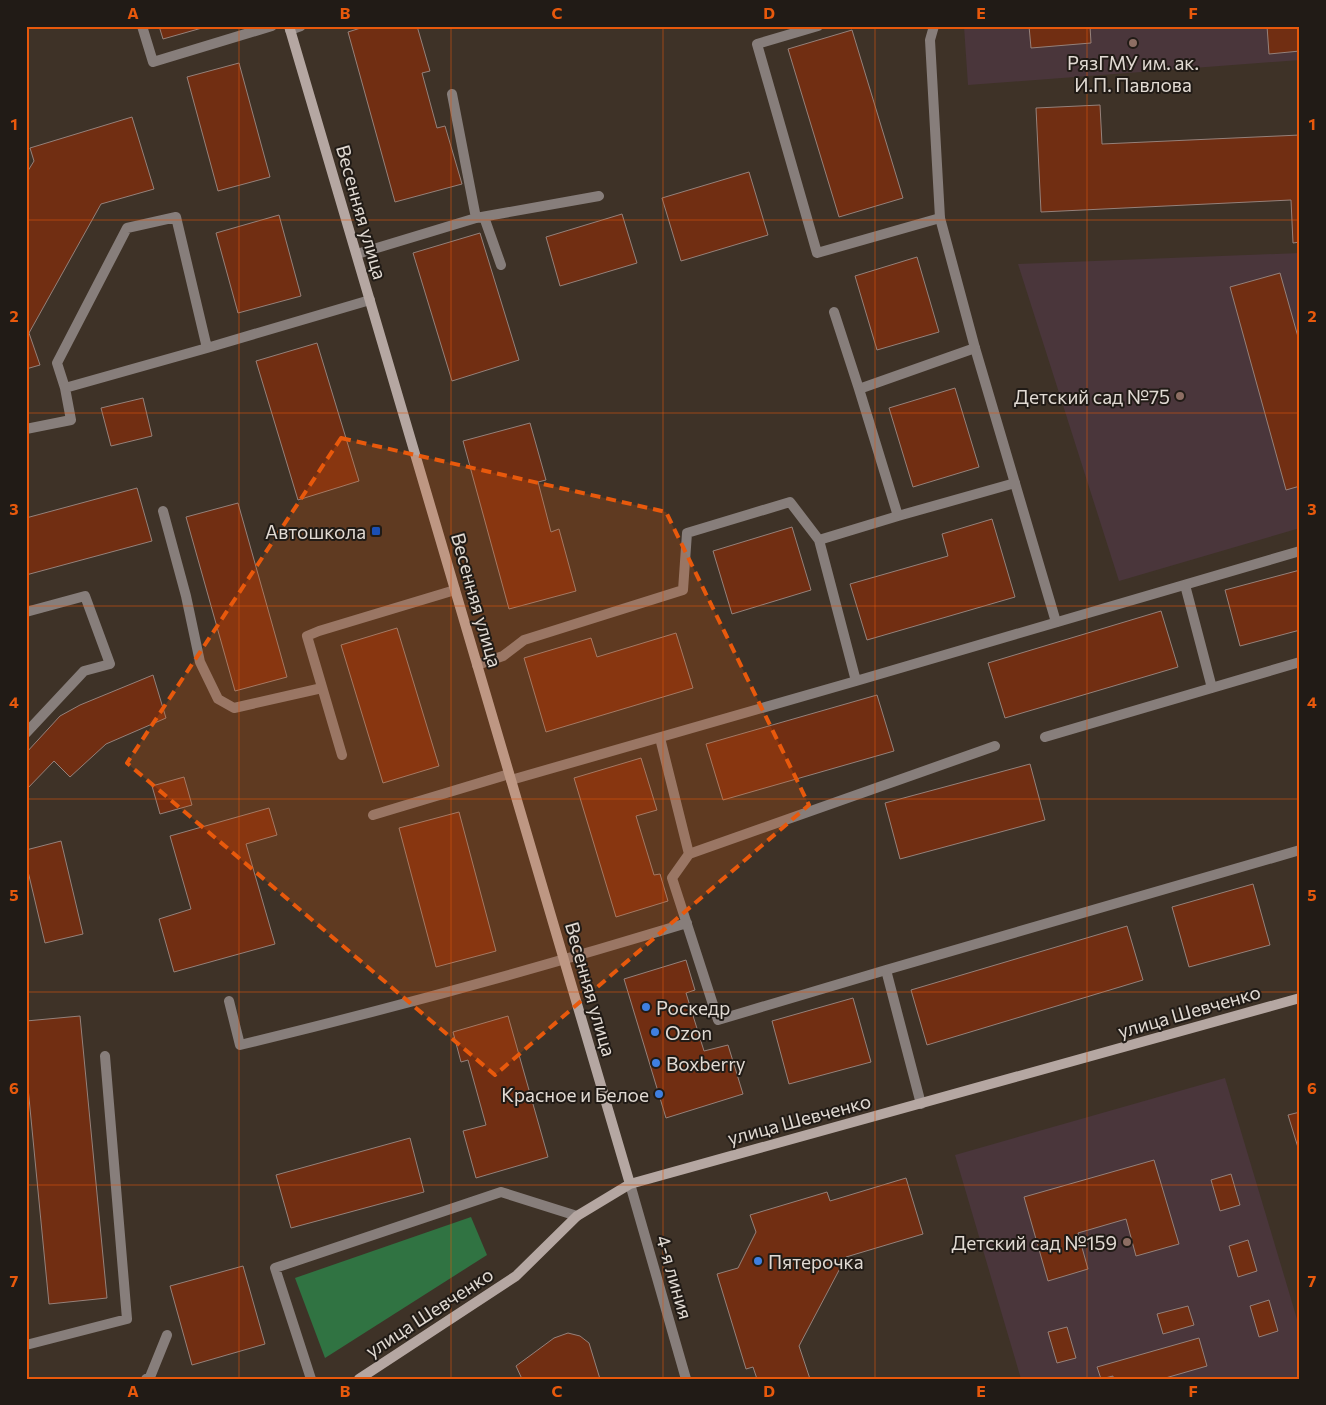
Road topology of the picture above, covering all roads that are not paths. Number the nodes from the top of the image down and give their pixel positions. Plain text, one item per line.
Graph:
1 (142, 26) edge
2 (272, 26) edge
3 (302, 26) edge
4 (818, 26) edge
5 (934, 26) edge
6 (290, 28) edge
7 (452, 94) dead end
8 (599, 196) dead end
9 (480, 218) junction
10 (940, 218) junction
11 (357, 254) junction
12 (500, 265) dead end
13 (370, 300) junction
14 (834, 312) dead end
15 (207, 348) junction
16 (975, 348) junction
17 (65, 388) junction
18 (859, 389) junction
19 (26, 429) edge
20 (1015, 483) junction
21 (163, 510) dead end
22 (898, 516) junction
23 (819, 540) junction
24 (1300, 551) edge
25 (1185, 585) junction
26 (455, 590) junction
27 (26, 612) edge
28 (1056, 622) junction
29 (1300, 662) edge
30 (477, 665) junction
31 (856, 681) junction
32 (322, 688) junction
33 (1212, 688) junction
34 (26, 733) edge
35 (1045, 737) dead end
36 (660, 738) junction
37 (995, 746) dead end
38 (342, 755) dead end
39 (510, 777) junction
40 (372, 815) dead end
41 (1300, 850) edge
42 (689, 854) junction
43 (687, 923) junction
44 (564, 960) junction
45 (886, 970) junction
46 (1300, 998) edge
47 (228, 1001) dead end
48 (105, 1056) dead end
49 (921, 1104) junction
50 (630, 1184) junction
51 (577, 1216) junction
52 (167, 1335) dead end
53 (26, 1345) edge
54 (146, 1379) edge
55 (311, 1379) edge
56 (359, 1379) edge
57 (686, 1379) edge

1 - 2 street
3 - 6 street
4 - 10 street
5 - 10 street
6 - 11 street, Весенняя улица
7 - 9 street
8 - 9 street
9 - 11 street
9 - 12 street
10 - 16 street
11 - 13 street, Весенняя улица
13 - 15 street
13 - 26 street, Весенняя улица
14 - 18 street
15 - 17 street
15 - 17 street
16 - 18 street
16 - 20 street
17 - 19 street
18 - 22 street
20 - 22 street
20 - 28 street
21 - 32 street
22 - 23 street
23 - 30 street
23 - 31 street
24 - 25 street
25 - 28 street
25 - 33 street
26 - 30 street, Весенняя улица
26 - 32 street
27 - 34 street
28 - 31 street
29 - 33 street
30 - 39 street, Весенняя улица
31 - 36 street
32 - 38 street
33 - 35 street
36 - 39 street
36 - 42 street
37 - 42 street
39 - 40 street
39 - 44 street, Весенняя улица
41 - 45 street
42 - 43 street
43 - 44 street
43 - 45 street
44 - 47 street
44 - 50 street, Весенняя улица
45 - 49 street
46 - 49 street, улица Шевченко
48 - 53 street
49 - 50 street, улица Шевченко
50 - 51 street, улица Шевченко
50 - 57 street, 4-я линия
51 - 55 street
51 - 56 street, улица Шевченко
52 - 54 street

